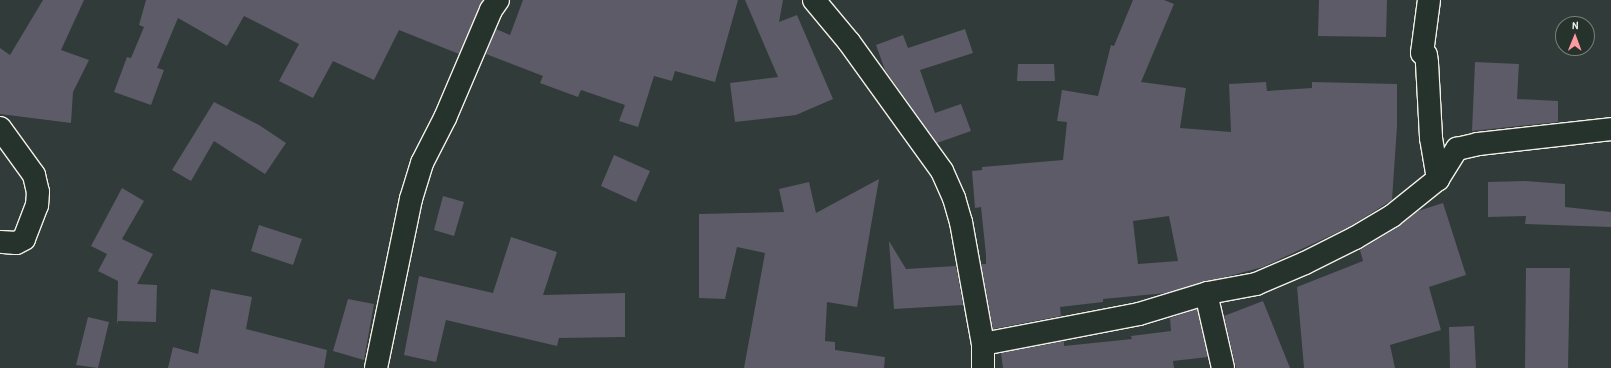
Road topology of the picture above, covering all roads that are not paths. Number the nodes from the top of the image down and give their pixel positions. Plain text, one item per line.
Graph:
1 (498, 0) edge
2 (814, 0) edge
3 (1429, 0) edge
4 (0, 128) edge
5 (1611, 129) edge
6 (1438, 179) junction
7 (0, 242) edge
8 (1208, 293) junction
9 (983, 344) junction
10 (376, 368) edge
11 (983, 368) edge
12 (1223, 368) edge

1 - 10 street
2 - 9 street
3 - 6 street
4 - 7 street
5 - 6 street
6 - 8 street
8 - 9 street
8 - 12 street
9 - 11 street

